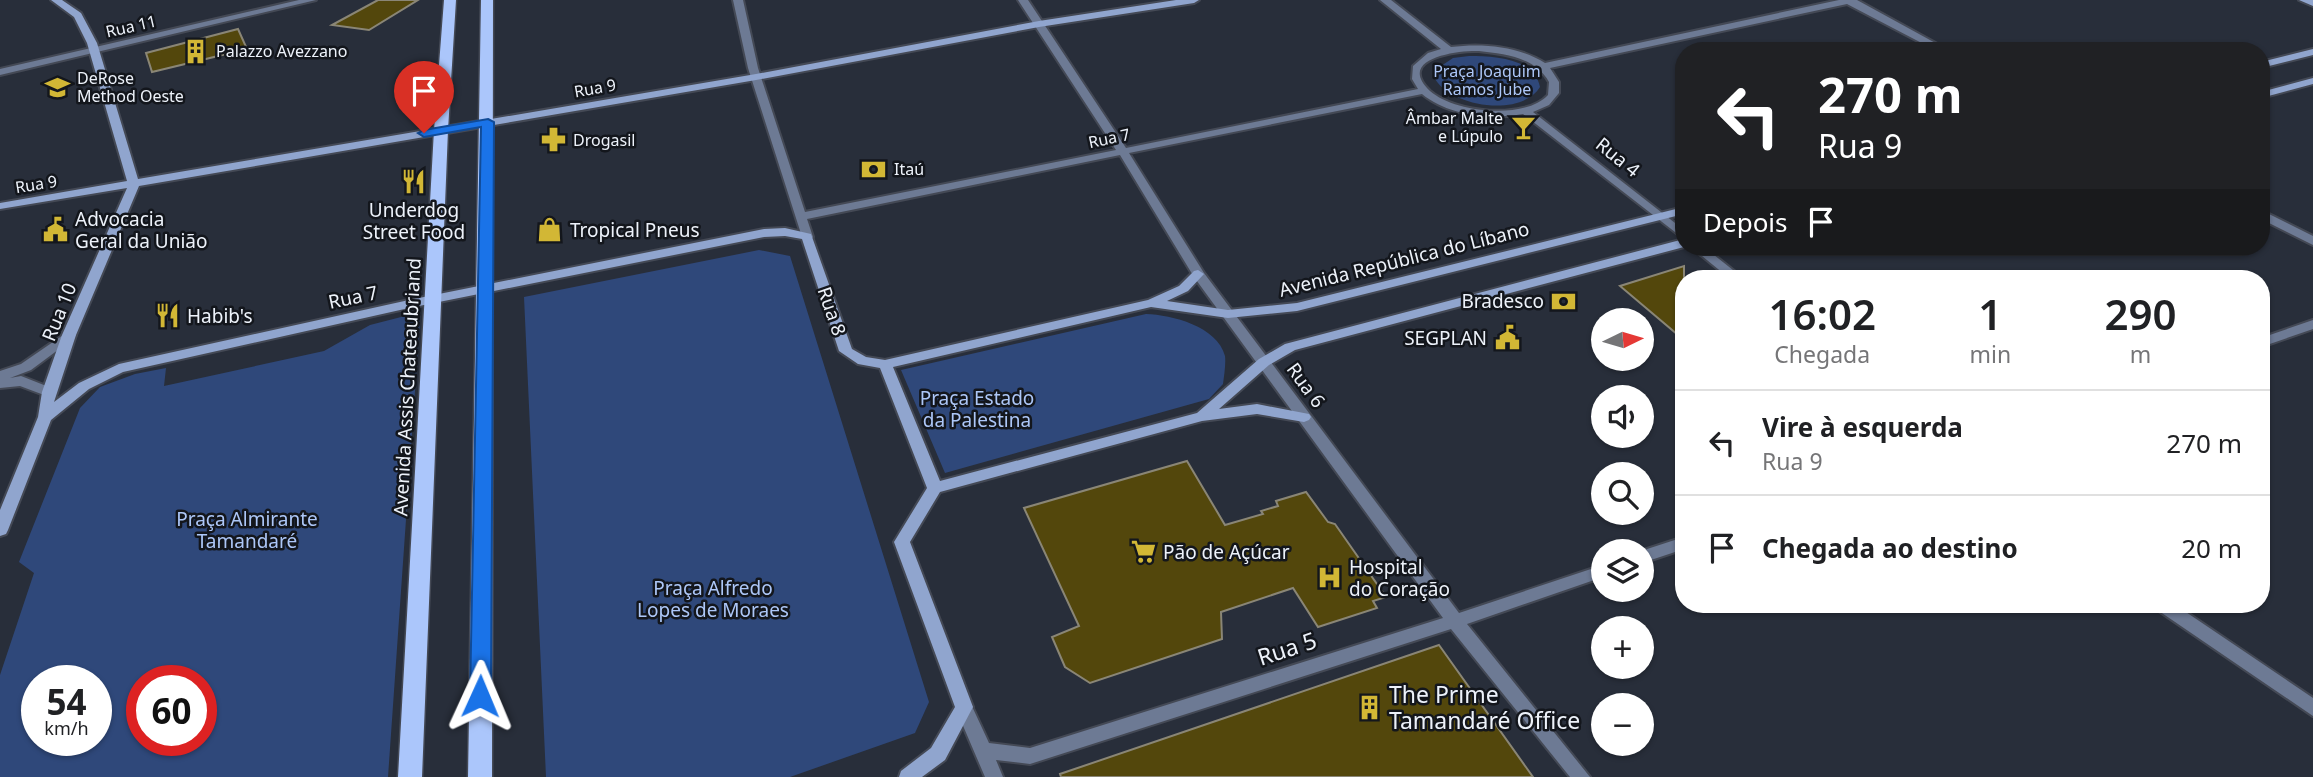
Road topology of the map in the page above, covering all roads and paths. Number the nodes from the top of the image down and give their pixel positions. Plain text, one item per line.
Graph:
1 (56, 0) edge
2 (311, 0) edge
3 (450, 0) edge
4 (487, 0) edge
5 (738, 0) edge
6 (1023, 0) edge
7 (1194, 0) edge
8 (1385, 0) edge
9 (1848, 0) edge
10 (2304, 0) edge
11 (2313, 3) edge
12 (1039, 24) junction
13 (1928, 42) edge
14 (95, 50) junction
15 (1449, 50) junction
16 (2313, 51) edge
17 (2270, 63) edge
18 (1542, 66) junction
19 (0, 72) edge
20 (756, 77) junction
21 (2313, 81) edge
22 (1423, 91) junction
23 (2270, 93) edge
24 (1526, 111) junction
25 (488, 122) junction
26 (441, 130) junction
27 (1123, 152) junction
28 (134, 184) junction
29 (0, 206) edge
30 (1675, 211) edge
31 (802, 216) junction
32 (1658, 216) junction
33 (2270, 219) edge
34 (1675, 229) edge
35 (807, 237) junction
36 (2313, 241) edge
37 (1675, 245) edge
38 (1709, 256) edge
39 (1727, 270) edge
40 (1198, 274) junction
41 (484, 289) junction
42 (435, 299) junction
43 (1151, 303) junction
44 (1228, 314) junction
45 (2313, 324) edge
46 (69, 335) junction
47 (2270, 340) edge
48 (1264, 362) junction
49 (885, 364) junction
50 (0, 376) edge
51 (0, 383) edge
52 (49, 392) junction
53 (1202, 416) junction
54 (45, 417) junction
55 (1304, 417) junction
56 (935, 488) junction
57 (0, 530) edge
58 (1675, 546) edge
59 (1654, 554) edge
60 (1591, 575) edge
61 (2175, 613) edge
62 (1455, 621) junction
63 (964, 707) junction
64 (2313, 708) edge
65 (982, 750) junction
66 (410, 777) edge
67 (480, 777) edge
68 (908, 777) edge
69 (994, 777) edge
70 (1581, 777) edge

1 - 14 main road
2 - 14 street, Rua 11
3 - 26 main road, Avenida Assis Chateaubriand
4 - 25 main road
5 - 20 street, Rua 8
6 - 12 street, Rua 6
7 - 12 main road, Rua 9
8 - 15 street
9 - 13 street
9 - 18 street
10 - 11 main road
12 - 20 main road, Rua 9
12 - 27 street, Rua 6
14 - 19 street, Rua 11
14 - 28 main road
15 - 18 street
15 - 22 street
16 - 17 main road
18 - 24 street
20 - 25 main road, Rua 9
20 - 31 street, Rua 8
21 - 23 main road
22 - 24 street
22 - 27 street, Rua 7
24 - 32 street, Rua 4
25 - 26 main road, Rua 9
25 - 41 main road
26 - 28 main road, Rua 9
26 - 42 main road, Avenida Assis Chateaubriand
27 - 31 street, Rua 7
27 - 40 street, Rua 6
28 - 29 main road, Rua 9
28 - 46 main road, Rua 10
30 - 32 main road, Avenida República do Líbano
31 - 35 street, Rua 8
32 - 34 street, Rua 4
32 - 44 main road, Avenida República do Líbano
33 - 36 street
35 - 41 main road, Rua 7
35 - 49 main road, Rua 8
37 - 48 main road
38 - 39 street
40 - 43 main road
40 - 44 street, Rua 6
41 - 42 main road, Rua 7
41 - 67 main road
42 - 54 main road, Rua 7
42 - 66 main road, Avenida Assis Chateaubriand
43 - 44 main road, Avenida República do Líbano
43 - 49 main road, Avenida República do Líbano
44 - 48 street, Rua 6
45 - 47 street
46 - 50 street
46 - 52 main road, Rua 10
48 - 53 main road
48 - 55 street, Rua 6
49 - 56 main road
51 - 52 street
52 - 54 main road, Rua 10
53 - 55 main road
53 - 56 main road
54 - 57 main road, Rua 10
55 - 62 street, Rua 6
56 - 63 main road
58 - 59 street
60 - 62 street, Rua 5
61 - 64 street
62 - 65 street, Rua 5
62 - 70 street, Rua 6
63 - 65 street
63 - 68 main road
65 - 69 street

